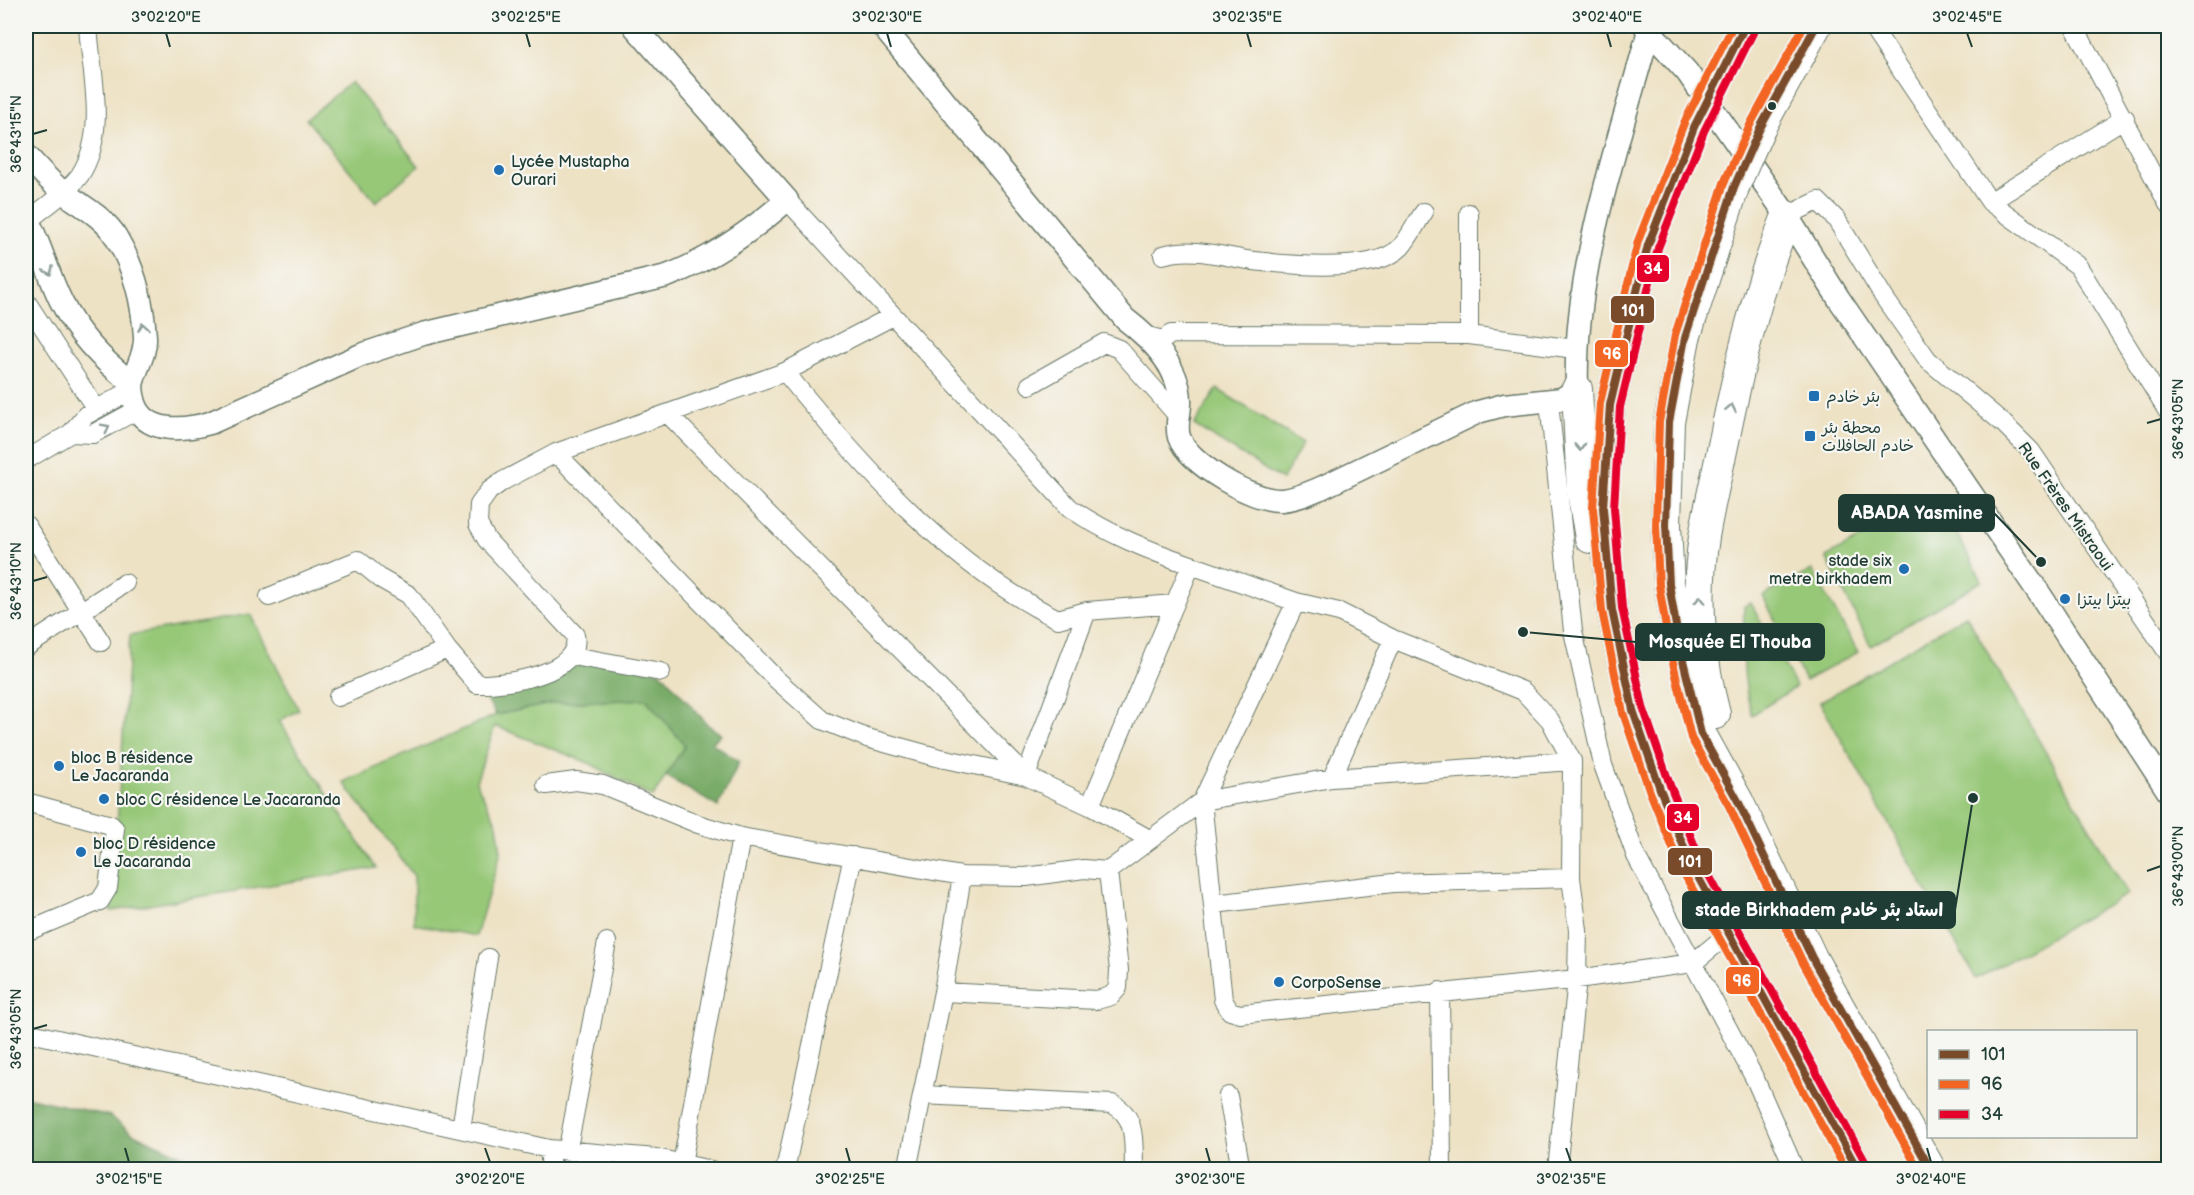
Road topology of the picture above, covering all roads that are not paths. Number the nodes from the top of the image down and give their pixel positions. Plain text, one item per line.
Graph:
1 (88, 26) edge
2 (634, 26) edge
3 (882, 26) edge
4 (1745, 26) edge
5 (1816, 26) edge
6 (1871, 26) edge
7 (2074, 26) edge
8 (1647, 28) edge
9 (2125, 118) junction
10 (26, 155) edge
11 (62, 192) junction
12 (2166, 195) edge
13 (787, 200) junction
14 (1990, 202) junction
15 (1424, 212) dead end
16 (1469, 213) dead end
17 (1787, 216) junction
18 (27, 219) edge
19 (1163, 255) dead end
20 (26, 301) edge
21 (893, 316) junction
22 (1469, 335) junction
23 (1147, 336) junction
24 (1575, 349) junction
25 (785, 372) junction
26 (1030, 386) dead end
27 (1577, 389) junction
28 (134, 394) junction
29 (1549, 402) junction
30 (96, 409) junction
31 (2169, 412) edge
32 (668, 414) junction
33 (1177, 415) junction
34 (71, 434) junction
35 (556, 453) junction
36 (26, 460) edge
37 (26, 525) edge
38 (1191, 565) junction
39 (125, 584) dead end
40 (269, 597) dead end
41 (1296, 602) junction
42 (1175, 604) junction
43 (1612, 610) junction
44 (1087, 611) junction
45 (81, 612) junction
46 (1393, 639) junction
47 (100, 642) dead end
48 (26, 647) edge
49 (447, 649) junction
50 (2169, 653) edge
51 (573, 656) junction
52 (661, 672) dead end
53 (338, 697) dead end
54 (1572, 761) junction
55 (1026, 776) junction
56 (1332, 778) junction
57 (546, 785) dead end
58 (2169, 791) edge
59 (1202, 801) junction
60 (1738, 801) junction
61 (26, 802) edge
62 (1090, 806) junction
63 (741, 837) junction
64 (1149, 839) junction
65 (853, 856) junction
66 (1108, 871) junction
67 (962, 876) junction
68 (1571, 878) junction
69 (1214, 904) junction
70 (26, 932) edge
71 (1728, 934) junction
72 (607, 942) dead end
73 (488, 958) dead end
74 (1693, 963) junction
75 (1577, 979) junction
76 (1440, 991) junction
77 (944, 992) junction
78 (26, 1032) edge
79 (922, 1095) junction
80 (1228, 1096) dead end
81 (461, 1129) junction
82 (558, 1151) junction
83 (657, 1164) edge
84 (682, 1164) junction
85 (551, 1170) edge
86 (711, 1170) edge
87 (785, 1170) edge
88 (907, 1170) edge
89 (1134, 1170) edge
90 (1240, 1170) edge
91 (1442, 1170) edge
92 (1557, 1170) edge
93 (1795, 1170) edge
94 (1858, 1170) edge
95 (1931, 1170) edge

1 - 11 street
2 - 13 street
3 - 23 street
4 - 43 highway, bridge
5 - 60 highway, bridge
6 - 14 street
7 - 9 street
8 - 17 street
8 - 24 street
9 - 12 street
9 - 14 street
10 - 11 street
11 - 18 street
28 -> 11 street
13 - 21 street
13 - 28 street
14 - 31 street
15 - 19 street
16 - 22 street
17 - 50 street, Rue Frères Mistraoui
17 - 58 street
60 -> 17 highway
18 -> 28 street
20 - 30 street
21 - 25 street
21 - 38 street
22 - 23 street
22 - 24 street
23 - 33 street
24 - 27 street
25 - 32 street
25 - 44 street
26 - 33 street
27 - 29 street
27 -> 43 highway
28 - 30 street
34 -> 28 street
29 - 33 street
29 - 74 street
30 - 34 street
32 - 35 street
32 - 55 street
34 - 36 street
35 - 51 street
35 - 55 street
37 - 45 street
38 - 41 street
38 - 42 street
39 - 45 street
40 - 49 street
41 - 46 street
41 - 59 street
42 - 44 street
42 - 62 street
43 - 71 highway
44 - 55 street
45 - 47 street
45 - 48 street
46 - 54 street
46 - 56 street
49 - 51 street
49 - 53 street
51 - 52 street
54 - 56 street
54 - 68 street
55 - 62 street
56 - 59 street
57 - 63 street
59 - 64 street
59 - 69 street
60 - 95 highway
61 - 70 street
62 - 64 street
63 - 65 street
63 - 84 street
64 - 66 street
65 - 67 street
65 - 87 street
66 - 67 street
66 - 77 street
67 - 77 street
68 - 69 street
68 - 75 street
69 - 76 street
71 - 74 street
71 - 94 highway
72 - 82 street
73 - 81 street
74 - 75 street
74 - 93 street
75 - 76 street
75 - 92 street
76 - 91 street
77 - 79 street
78 - 81 street
79 - 88 street
79 - 89 street
80 - 90 street
81 - 82 street
82 - 83 street
82 - 85 street
83 - 84 street
84 - 86 street

